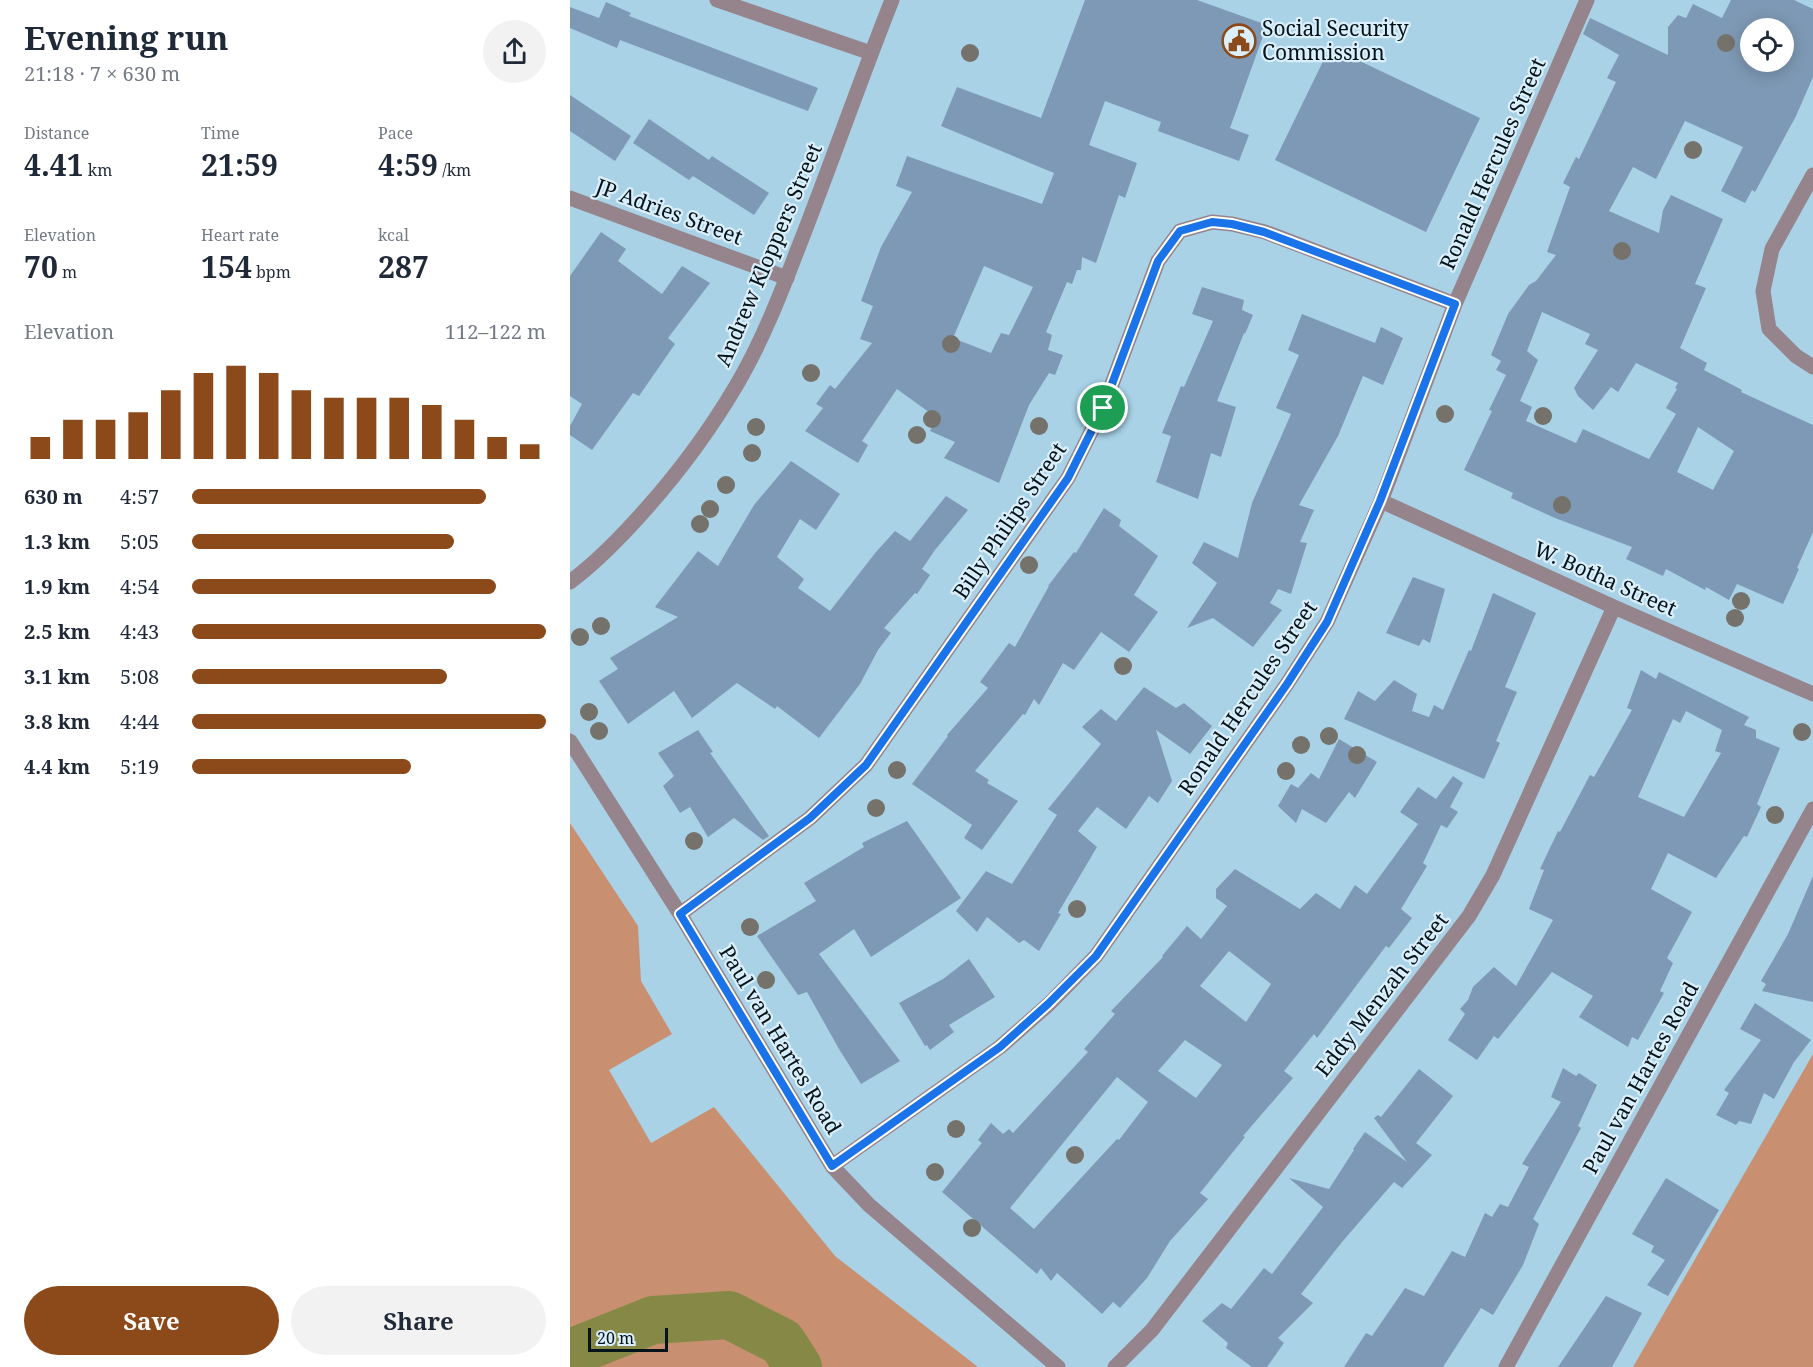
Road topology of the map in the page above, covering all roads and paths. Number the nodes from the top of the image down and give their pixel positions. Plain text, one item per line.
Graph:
1 (717, 0) edge
2 (892, 0) edge
3 (1587, 0) edge
4 (871, 53) junction
5 (1813, 175) edge
6 (570, 198) edge
7 (786, 278) junction
8 (1455, 304) junction
9 (1813, 367) edge
10 (1380, 501) junction
11 (570, 582) edge
12 (1614, 607) junction
13 (1813, 694) edge
14 (570, 741) edge
15 (1813, 809) edge
16 (680, 914) junction
17 (832, 1166) junction
18 (1058, 1367) edge
19 (1115, 1367) edge
20 (1506, 1367) edge

1 - 4 street
2 - 4 street, Andrew Kloppers Street
3 - 8 street, Ronald Hercules Street
4 - 7 street, Andrew Kloppers Street
5 - 9 street
6 - 7 street, JP Adries Street
7 - 11 street, Andrew Kloppers Street
8 - 10 street, Ronald Hercules Street
8 - 16 street, Billy Philips Street
10 - 12 street, W. Botha Street
10 - 17 street, Ronald Hercules Street
12 - 13 street, W. Botha Street
12 - 19 street, Eddy Menzah Street
14 - 16 street, Paul van Hartes Road
15 - 20 street, Paul van Hartes Road
16 - 17 street, Paul van Hartes Road
17 - 18 street, Paul van Hartes Road

